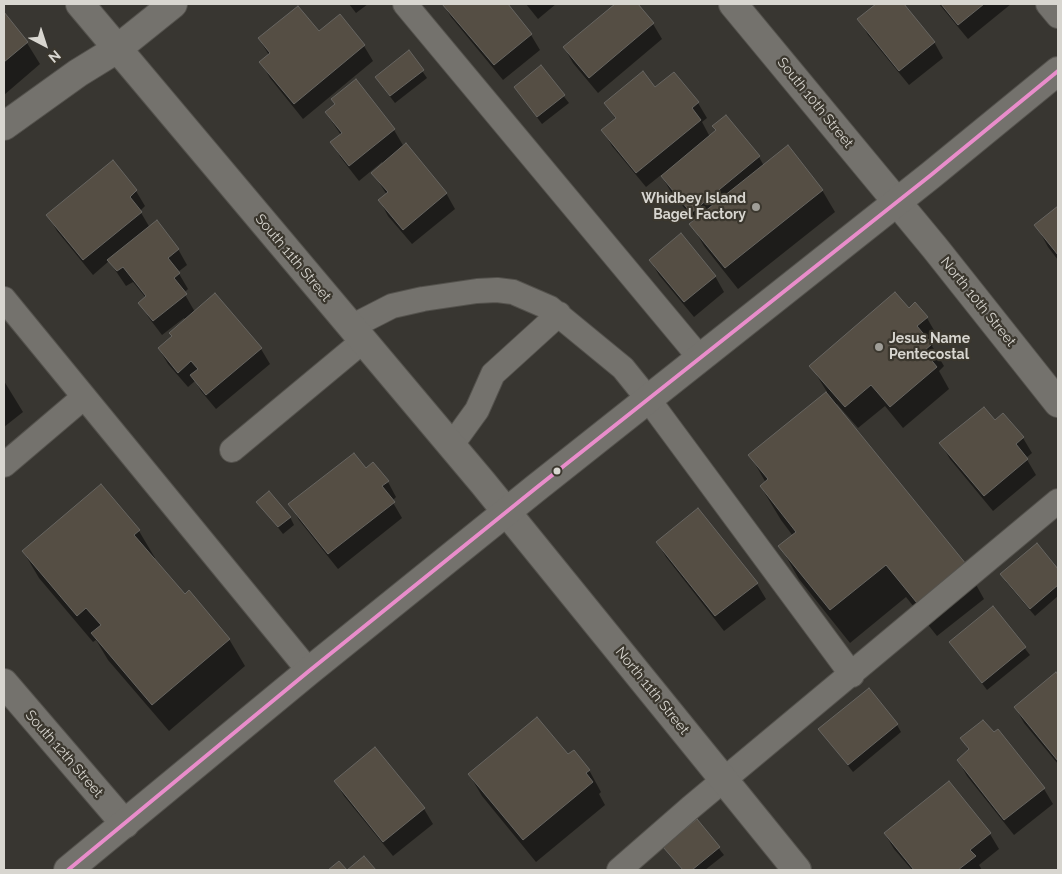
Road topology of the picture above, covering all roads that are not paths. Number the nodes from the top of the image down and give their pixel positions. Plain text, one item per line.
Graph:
1 (80, 4) edge
2 (173, 4) edge
3 (405, 4) edge
4 (734, 4) edge
5 (1048, 4) edge
6 (1058, 16) edge
7 (117, 49) junction
8 (1058, 71) edge
9 (4, 126) edge
10 (897, 202) junction
11 (4, 299) edge
12 (559, 314) junction
13 (357, 334) junction
14 (700, 358) junction
15 (84, 397) junction
16 (648, 399) junction
17 (1058, 403) edge
18 (451, 446) junction
19 (232, 450) dead end
20 (4, 465) edge
21 (1058, 502) edge
22 (506, 512) junction
23 (310, 671) junction
24 (852, 674) junction
25 (4, 683) edge
26 (724, 781) junction
27 (125, 824) junction
28 (68, 870) edge
29 (619, 870) edge
30 (798, 870) edge

1 - 7 street, South 11th Street
2 - 7 street
3 - 14 lane
4 - 10 street, South 10th Street
5 - 6 lane
7 - 9 street
7 - 13 street, South 11th Street
8 - 10 street
10 - 14 street
10 - 17 street, North 10th Street
11 - 15 lane
12 - 13 lane
12 - 16 lane
12 - 18 lane
13 - 18 street, South 11th Street
13 - 19 lane
14 - 16 street
15 - 20 lane
15 - 23 lane
16 - 22 street
16 - 24 lane
18 - 22 street, South 11th Street
21 - 24 lane
22 - 23 street
22 - 26 street, North 11th Street
23 - 27 street
24 - 26 lane
25 - 27 street, South 12th Street
26 - 29 lane
26 - 30 street, North 11th Street
27 - 28 street

